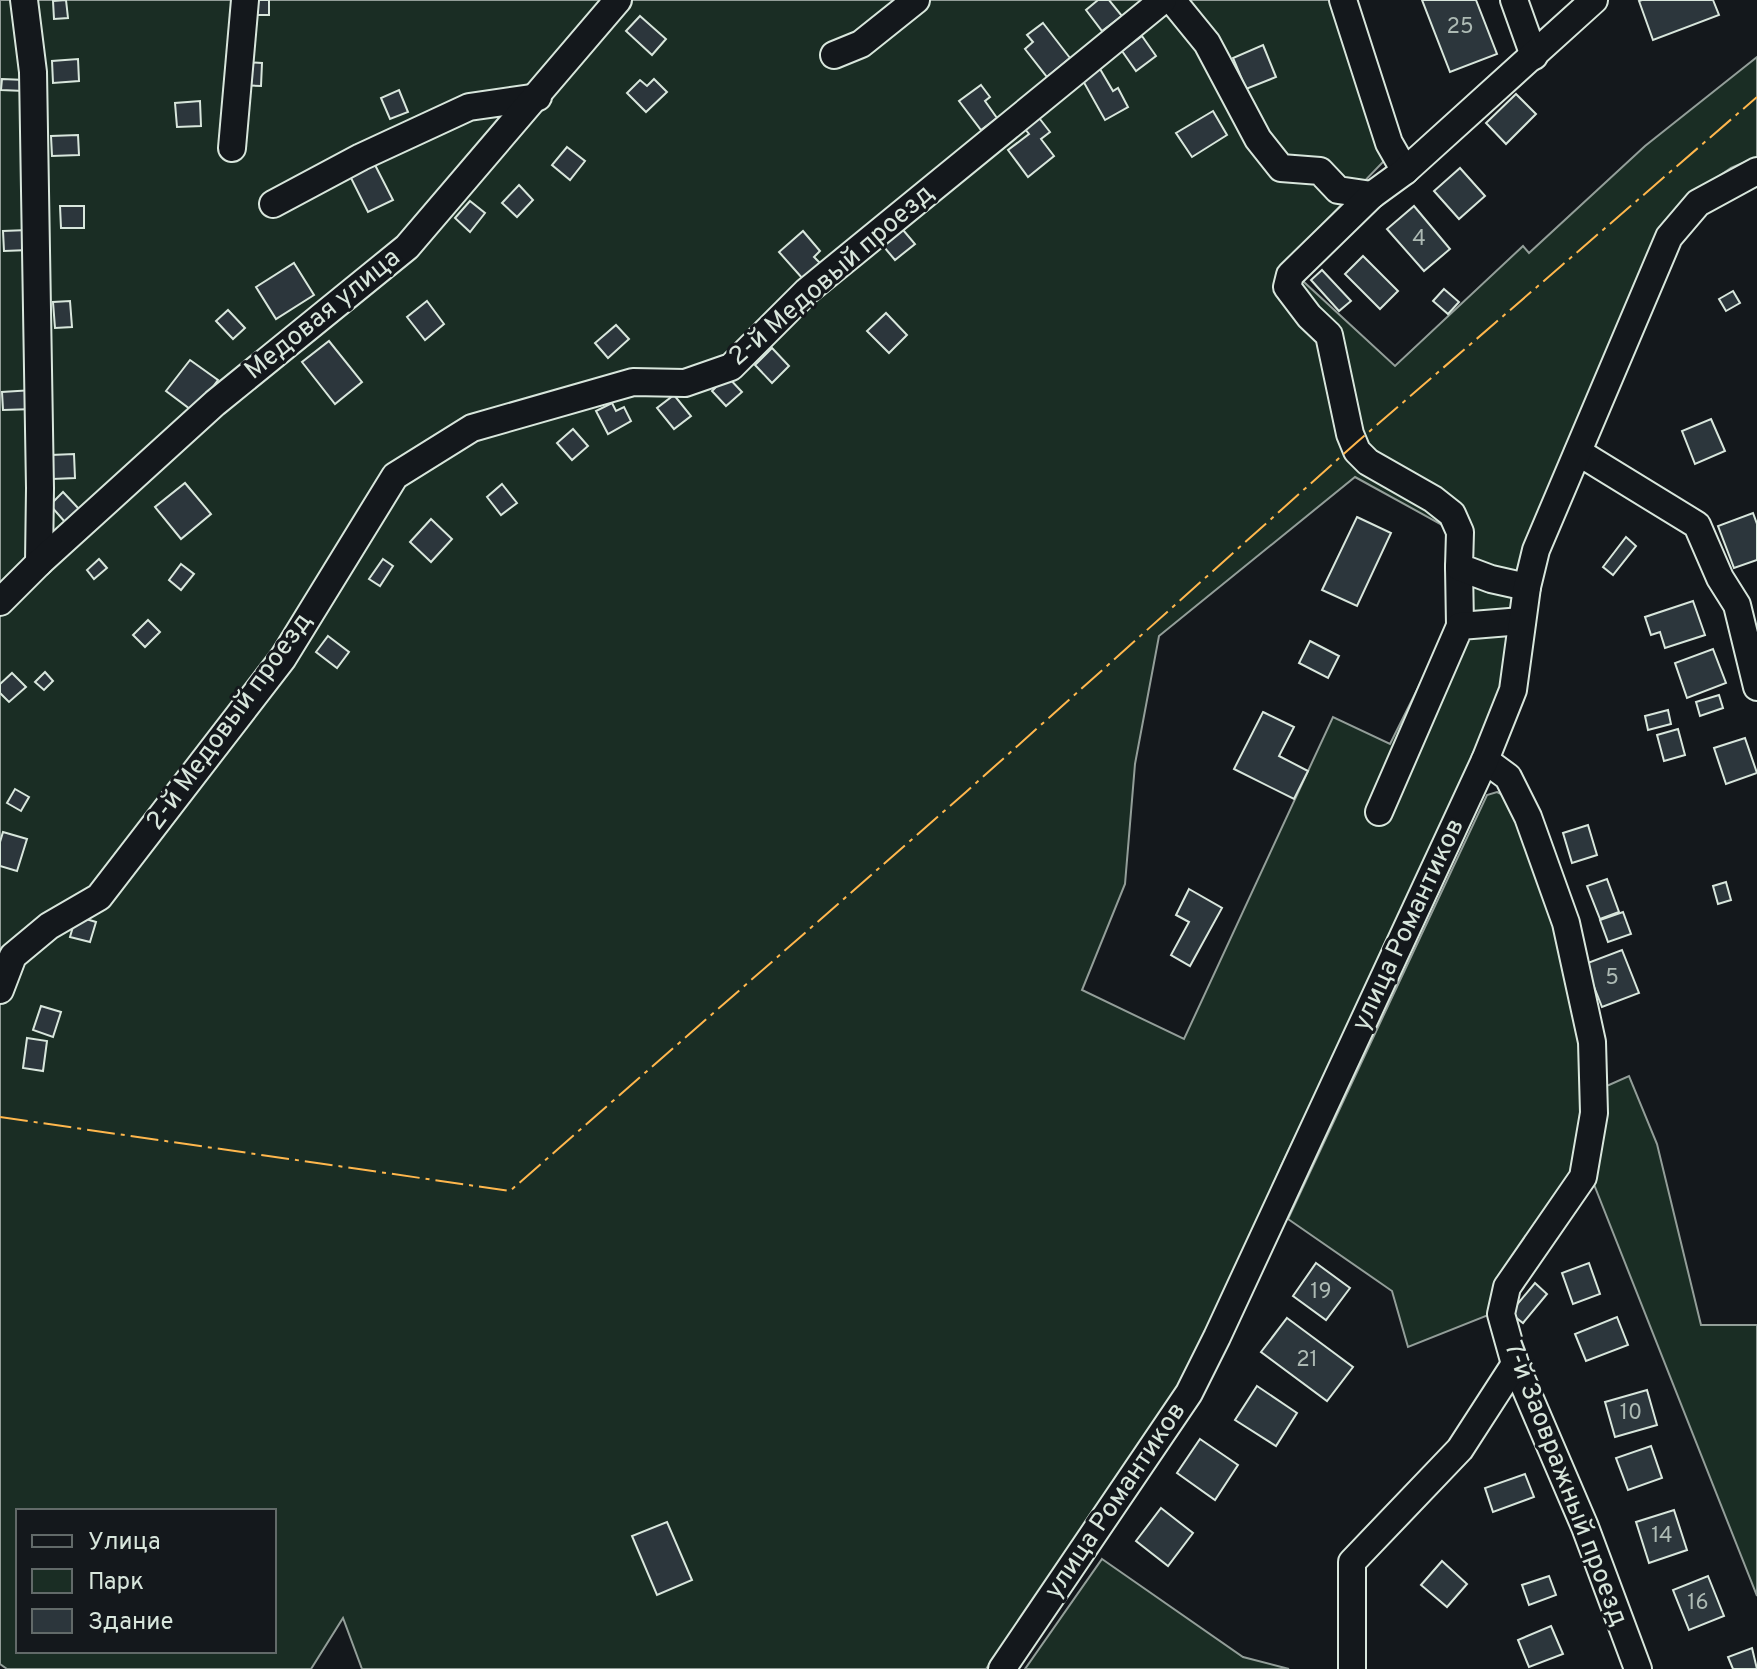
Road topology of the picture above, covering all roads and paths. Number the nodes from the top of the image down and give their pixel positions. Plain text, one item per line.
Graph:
1 (24, 0) edge
2 (245, 0) edge
3 (618, 0) edge
4 (916, 0) edge
5 (1163, 0) edge
6 (1172, 0) edge
7 (1343, 0) edge
8 (1514, 0) edge
9 (1594, 0) edge
10 (834, 55) dead end
11 (1534, 56) junction
12 (538, 97) junction
13 (232, 148) dead end
14 (1405, 171) junction
15 (1757, 171) edge
16 (1372, 195) junction
17 (273, 204) dead end
18 (1578, 452) junction
19 (39, 563) junction
20 (1459, 567) junction
21 (1527, 587) junction
22 (1747, 601) edge
23 (0, 602) edge
24 (1522, 621) junction
25 (1460, 626) junction
26 (1757, 687) edge
27 (1485, 760) junction
28 (1379, 812) dead end
29 (0, 990) edge
30 (1515, 1364) junction
31 (1002, 1669) edge
32 (1352, 1669) edge
33 (1638, 1669) edge

1 - 19 street
2 - 13 street
3 - 12 street, Медовая улица
4 - 10 street
5 - 29 street, 2-й Медовый проезд
6 - 16 street
7 - 14 street
8 - 11 street
9 - 11 street
11 - 14 street
12 - 17 street
12 - 19 street, Медовая улица
14 - 16 street
15 - 18 street, улица Романтиков
16 - 20 street
18 - 21 street, улица Романтиков
18 - 22 street
19 - 23 street, Медовая улица
20 - 21 street
20 - 25 street
21 - 24 street, улица Романтиков
22 - 26 street
24 - 25 street
24 - 27 street, улица Романтиков
25 - 28 street
27 - 30 street, 7-й Заовражный проезд
27 - 31 street, улица Романтиков
30 - 32 street
30 - 33 street, 7-й Заовражный проезд

